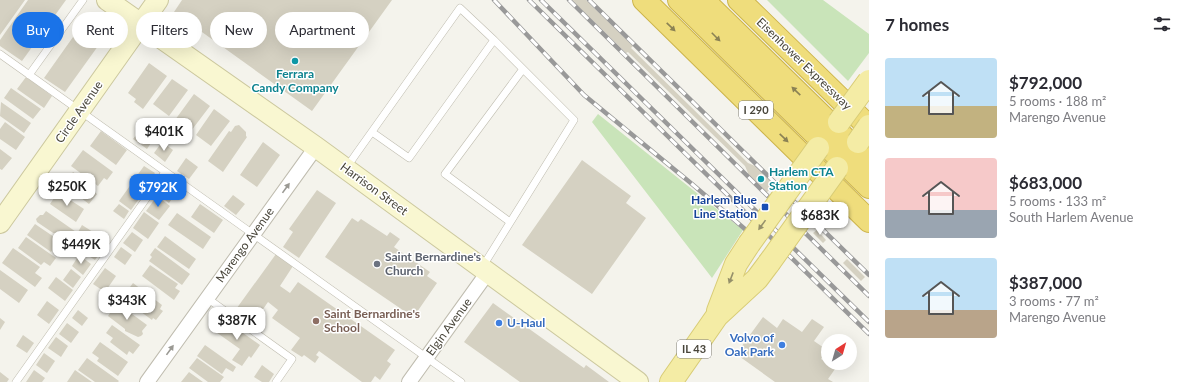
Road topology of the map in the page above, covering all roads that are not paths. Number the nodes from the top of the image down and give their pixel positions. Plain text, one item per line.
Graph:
1 (83, 0) edge
2 (107, 0) edge
3 (158, 0) edge
4 (644, 0) edge
5 (679, 0) edge
6 (703, 0) edge
7 (740, 0) edge
8 (150, 12) edge
9 (136, 20) edge
10 (136, 31) edge
11 (494, 40) junction
12 (175, 48) edge
13 (0, 54) edge
14 (523, 69) junction
15 (30, 75) junction
16 (869, 81) edge
17 (80, 111) junction
18 (372, 132) junction
19 (828, 135) junction
20 (855, 145) edge
21 (316, 147) junction
22 (869, 162) edge
23 (346, 169) junction
24 (165, 172) junction
25 (869, 187) edge
26 (869, 221) edge
27 (510, 222) junction
28 (0, 223) edge
29 (253, 234) junction
30 (485, 270) junction
31 (207, 298) junction
32 (716, 316) junction
33 (427, 358) junction
34 (16, 382) edge
35 (147, 382) edge
36 (276, 382) edge
37 (410, 382) edge
38 (462, 382) edge
39 (638, 382) edge
40 (671, 382) edge

1 - 15 lane
2 - 9 street, Harrison Street
3 - 8 street, Circle Avenue
4 -> 26 highway, I 290
5 -> 19 highway
19 -> 6 highway
7 - 20 highway, Eisenhower Expressway
10 - 17 street, Circle Avenue
11 - 14 lane
11 - 18 lane
11 - 18 lane
12 - 21 street, Harrison Street
13 - 15 lane
14 - 27 lane
14 - 27 lane
15 - 17 lane
16 - 19 main road, IL 43, bridge
17 - 24 lane
17 - 28 street, Circle Avenue
18 - 23 lane
19 - 20 highway
19 -> 32 main road, IL 43, bridge
20 - 22 highway
20 - 25 highway
20 - 32 main road, IL 43, bridge
21 - 23 street, Harrison Street
29 -> 21 street, Marengo Avenue
23 - 30 street, Harrison Street
24 - 29 lane
24 - 34 lane
27 - 30 lane
29 - 31 street, Marengo Avenue
29 - 33 lane
30 - 33 street, Elgin Avenue
30 - 39 street, Harrison Street
35 -> 31 street, Marengo Avenue
31 - 36 lane
32 - 40 main road, IL 43
33 - 37 street, Elgin Avenue
33 - 38 lane

